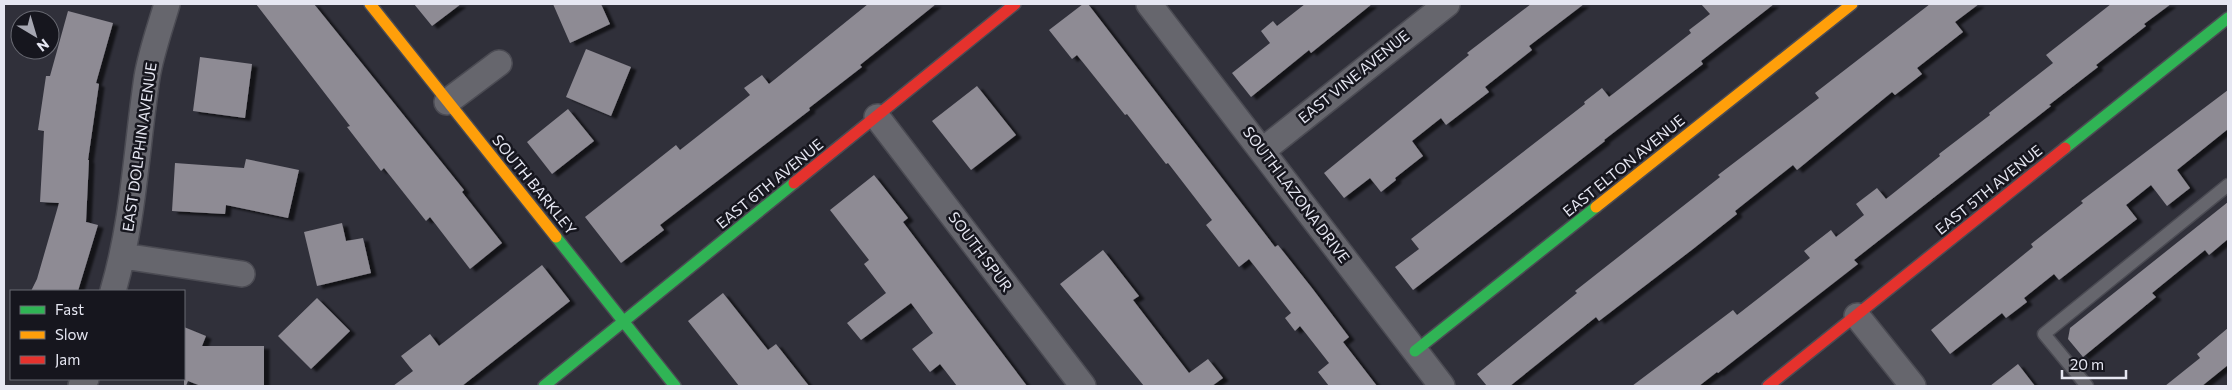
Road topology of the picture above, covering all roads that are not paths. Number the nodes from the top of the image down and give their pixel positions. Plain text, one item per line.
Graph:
1 (167, 4) edge
2 (370, 4) edge
3 (1015, 4) edge
4 (1149, 4) edge
5 (1446, 4) edge
6 (1852, 4) edge
7 (2228, 18) edge
8 (499, 63) dead end
9 (447, 102) junction
10 (877, 117) junction
11 (1262, 151) junction
12 (2228, 185) edge
13 (123, 256) junction
14 (242, 274) dead end
15 (113, 290) edge
16 (1857, 316) junction
17 (624, 320) junction
18 (1415, 351) junction
19 (544, 386) edge
20 (675, 386) edge
21 (1083, 386) edge
22 (1442, 386) edge
23 (1768, 386) edge
24 (1912, 386) edge
25 (2087, 386) edge

1 - 13 street, EAST DOLPHIN AVENUE
2 - 9 street, SOUTH BARKLEY
3 - 10 street, EAST 6TH AVENUE
4 - 11 street, SOUTH LAZONA DRIVE
5 - 11 street, EAST VINE AVENUE
6 - 18 street, EAST ELTON AVENUE
7 - 16 street, EAST 5TH AVENUE
8 - 9 street
9 - 17 street, SOUTH BARKLEY
10 - 17 street, EAST 6TH AVENUE
10 - 21 street, SOUTH SPUR
11 - 18 street, SOUTH LAZONA DRIVE
12 - 25 lane
13 - 14 street
13 - 15 street, EAST DOLPHIN AVENUE
16 - 23 street, EAST 5TH AVENUE
16 - 24 street
17 - 19 street, EAST 6TH AVENUE
17 - 20 street, SOUTH BARKLEY
18 - 22 street, SOUTH LAZONA DRIVE

